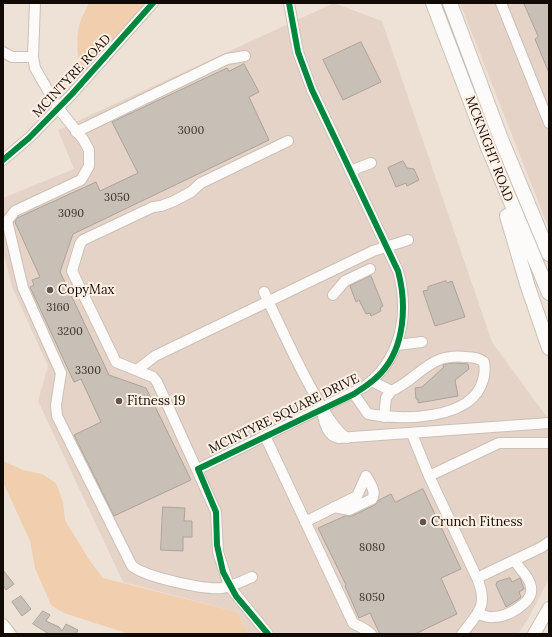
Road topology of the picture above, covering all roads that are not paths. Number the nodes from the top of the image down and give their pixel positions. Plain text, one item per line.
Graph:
1 (34, 3) edge
2 (153, 3) edge
3 (289, 3) edge
4 (433, 3) edge
5 (450, 3) edge
6 (501, 3) edge
7 (3, 52) edge
8 (33, 56) junction
9 (245, 56) dead end
10 (58, 108) junction
11 (549, 124) edge
12 (76, 132) junction
13 (288, 141) dead end
14 (486, 145) junction
15 (4, 158) edge
16 (371, 162) dead end
17 (350, 171) junction
18 (408, 240) dead end
19 (387, 246) junction
20 (549, 254) edge
21 (370, 269) dead end
22 (264, 292) dead end
23 (549, 293) edge
24 (334, 295) dead end
25 (269, 303) junction
26 (422, 342) dead end
27 (396, 345) junction
28 (549, 348) edge
29 (137, 370) junction
30 (372, 381) junction
31 (391, 391) junction
32 (354, 394) junction
33 (322, 408) junction
34 (384, 417) junction
35 (549, 423) edge
36 (412, 434) junction
37 (265, 436) junction
38 (549, 443) edge
39 (198, 469) junction
40 (429, 476) junction
41 (334, 507) junction
42 (305, 522) junction
43 (549, 542) edge
44 (516, 560) junction
45 (252, 577) dead end
46 (477, 578) junction
47 (229, 586) junction
48 (549, 608) edge
49 (478, 614) junction
50 (3, 624) edge
51 (11, 634) edge
52 (268, 634) edge
53 (371, 634) edge
54 (462, 634) edge
55 (534, 634) edge

1 - 8 street
2 - 10 street, MCINTYRE ROAD
3 - 17 street, MCINTYRE SQUARE DRIVE
4 - 14 highway, MCKNIGHT ROAD
5 - 20 highway, MCKNIGHT ROAD
6 - 11 street
7 - 8 street
8 - 10 street
9 - 12 street
10 - 12 street
10 - 15 street, MCINTYRE ROAD
12 - 47 street
13 - 29 street
14 - 23 highway, MCKNIGHT ROAD
14 - 28 highway
16 - 17 street
17 - 19 street, MCINTYRE SQUARE DRIVE
18 - 19 street
19 - 25 street
19 - 27 street, MCINTYRE SQUARE DRIVE
21 - 24 street
22 - 25 street
25 - 29 street
25 - 33 street
26 - 27 street
27 - 30 street, MCINTYRE SQUARE DRIVE
29 - 39 street
30 - 31 street
30 - 32 street, MCINTYRE SQUARE DRIVE
31 - 34 street
31 - 34 street
32 - 33 street, MCINTYRE SQUARE DRIVE
32 - 34 street
33 - 36 street
33 - 37 street, MCINTYRE SQUARE DRIVE
35 - 36 street
36 - 40 street
37 - 39 street, MCINTYRE SQUARE DRIVE
37 - 42 street
38 - 40 street
39 - 47 street, MCINTYRE SQUARE DRIVE
40 - 46 street
41 - 41 street
41 - 42 street
42 - 53 street
43 - 44 street
44 - 46 street
44 - 49 street
45 - 47 street
46 - 49 street
47 - 52 street, MCINTYRE SQUARE DRIVE
48 - 55 main road
49 - 54 street
50 - 51 street

